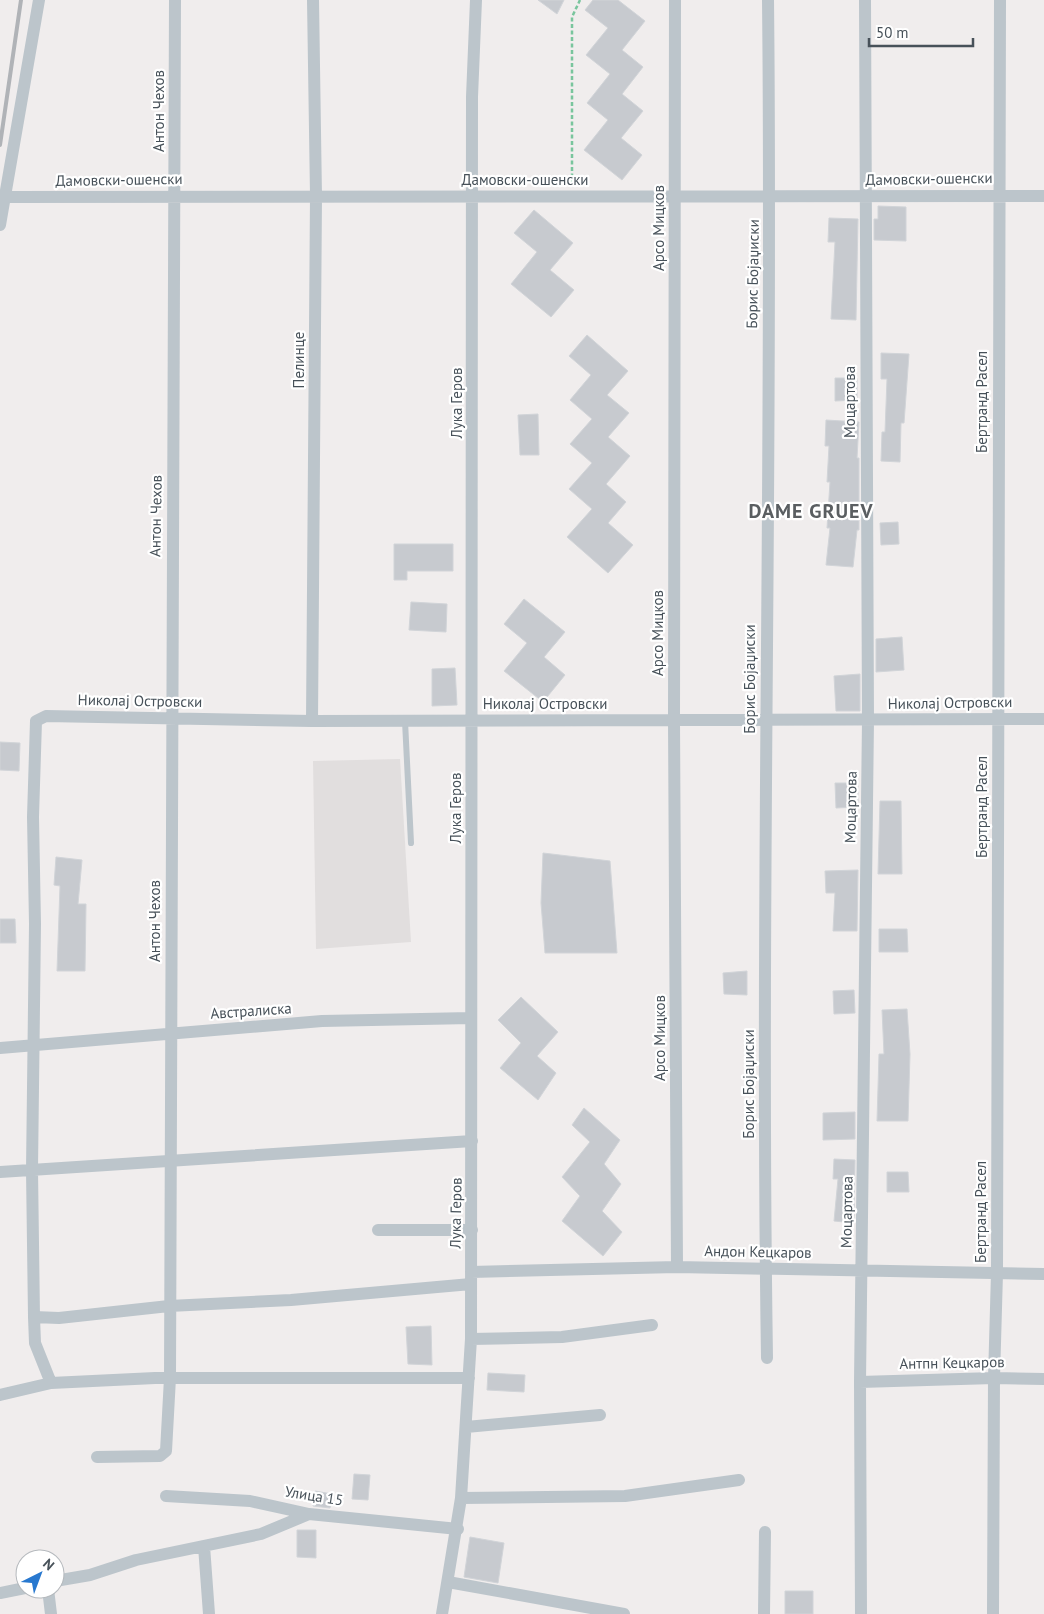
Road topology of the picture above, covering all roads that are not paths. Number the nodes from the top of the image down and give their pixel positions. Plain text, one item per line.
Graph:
1 (39, 0) edge
2 (175, 0) edge
3 (313, 0) edge
4 (476, 0) edge
5 (676, 0) edge
6 (768, 0) edge
7 (865, 0) edge
8 (1000, 0) edge
9 (998, 194) junction
10 (176, 195) junction
11 (474, 195) junction
12 (770, 195) junction
13 (316, 196) junction
14 (865, 196) junction
15 (1044, 196) edge
16 (5, 197) junction
17 (676, 198) junction
18 (0, 225) edge
19 (172, 717) junction
20 (999, 718) junction
21 (1044, 719) edge
22 (405, 720) junction
23 (473, 720) junction
24 (766, 720) junction
25 (868, 720) junction
26 (312, 721) junction
27 (674, 721) junction
28 (411, 843) dead end
29 (471, 1018) junction
30 (170, 1033) junction
31 (34, 1044) junction
32 (0, 1048) edge
33 (472, 1141) junction
34 (171, 1160) junction
35 (32, 1170) junction
36 (0, 1172) edge
37 (378, 1230) dead end
38 (472, 1230) junction
39 (677, 1267) junction
40 (766, 1269) junction
41 (862, 1269) junction
42 (997, 1273) junction
43 (1044, 1274) edge
44 (471, 1278) junction
45 (169, 1306) junction
46 (34, 1317) junction
47 (652, 1325) dead end
48 (471, 1338) junction
49 (767, 1358) dead end
50 (170, 1378) junction
51 (469, 1378) junction
52 (994, 1378) junction
53 (1044, 1379) edge
54 (860, 1382) junction
55 (51, 1383) junction
56 (0, 1395) edge
57 (600, 1415) dead end
58 (466, 1427) junction
59 (97, 1457) dead end
60 (739, 1480) dead end
61 (166, 1496) dead end
62 (461, 1498) junction
63 (309, 1514) junction
64 (458, 1529) junction
65 (765, 1532) dead end
66 (204, 1546) junction
67 (65, 1579) edge
68 (448, 1582) junction
69 (15, 1590) edge
70 (0, 1594) edge
71 (50, 1599) edge
72 (52, 1614) edge
73 (209, 1614) edge
74 (442, 1614) edge
75 (624, 1614) edge
76 (764, 1614) edge
77 (861, 1614) edge
78 (993, 1614) edge

1 - 16 street
2 - 10 street, Антон Чехов
3 - 13 street, Пелинце
4 - 11 street, Лука Геров
5 - 17 street, Арсо Мицков
6 - 12 street, Борис Бојаџиски
7 - 14 street, Моцартова
8 - 9 street, Бертранд Расел
9 - 14 street, Дамовски-ошенски
9 - 15 street, Дамовски-ошенски
9 - 20 street, Бертранд Расел
10 - 13 street, Дамовски-ошенски
10 - 16 street, Дамовски-ошенски
10 - 19 street, Антон Чехов
11 - 13 street, Дамовски-ошенски
11 - 17 street, Дамовски-ошенски
11 - 23 street, Лука Геров
12 - 14 street, Дамовски-ошенски
12 - 17 street, Дамовски-ошенски
12 - 24 street, Борис Бојаџиски
13 - 26 street, Пелинце
14 - 25 street, Моцартова
16 - 18 street
17 - 27 street, Арсо Мицков
19 - 26 street, Николај Островски
19 - 30 street, Антон Чехов
19 - 31 street, Николај Островски
20 - 21 street, Николај Островски
20 - 25 street, Николај Островски
20 - 42 street, Бертранд Расел
22 - 23 street, Николај Островски
22 - 26 street, Николај Островски
22 - 28 lane
23 - 27 street, Николај Островски
23 - 29 street, Лука Геров
24 - 25 street, Николај Островски
24 - 27 street, Николај Островски
24 - 40 street, Борис Бојаџиски
25 - 41 street, Моцартова
27 - 39 street, Арсо Мицков
29 - 30 street, Австралиска
29 - 33 street, Лука Геров
30 - 31 street, Австралиска
30 - 34 street, Антон Чехов
31 - 32 street, Австралиска
31 - 35 street
33 - 34 street
33 - 38 street, Лука Геров
34 - 35 street
34 - 45 street, Антон Чехов
35 - 36 street
35 - 46 street
37 - 38 street
38 - 44 street, Лука Геров
39 - 40 street, Андон Кецкаров
39 - 44 street, Андон Кецкаров
40 - 41 street, Андон Кецкаров
40 - 49 street, Борис Бојаџиски
41 - 42 street, Андон Кецкаров
41 - 54 street, Моцартова
42 - 43 street, Андон Кецкаров
42 - 52 street, Бертранд Расел
44 - 45 street, Андон Кецкаров
44 - 48 street, Лука Геров
45 - 46 street, Андон Кецкаров
45 - 50 street, Антон Чехов
46 - 55 street
47 - 48 street
48 - 51 street, Лука Геров
50 - 51 street
50 - 55 street
50 - 59 street, Антон Чехов
51 - 58 street, Лука Геров
52 - 53 street, Антпн Кецкаров
52 - 54 street, Антпн Кецкаров
52 - 78 street, Бертранд Расел
54 - 77 street, Моцартова
55 - 56 street
57 - 58 street
58 - 62 street, Лука Геров
60 - 62 street
61 - 63 street, Улица 15
62 - 64 street, Лука Геров
63 - 64 street, Улица 15
63 - 66 street
64 - 68 street, Лука Геров
65 - 76 street
66 - 67 street
66 - 73 street
68 - 74 street, Лука Геров
68 - 75 street
69 - 70 street
71 - 72 street

